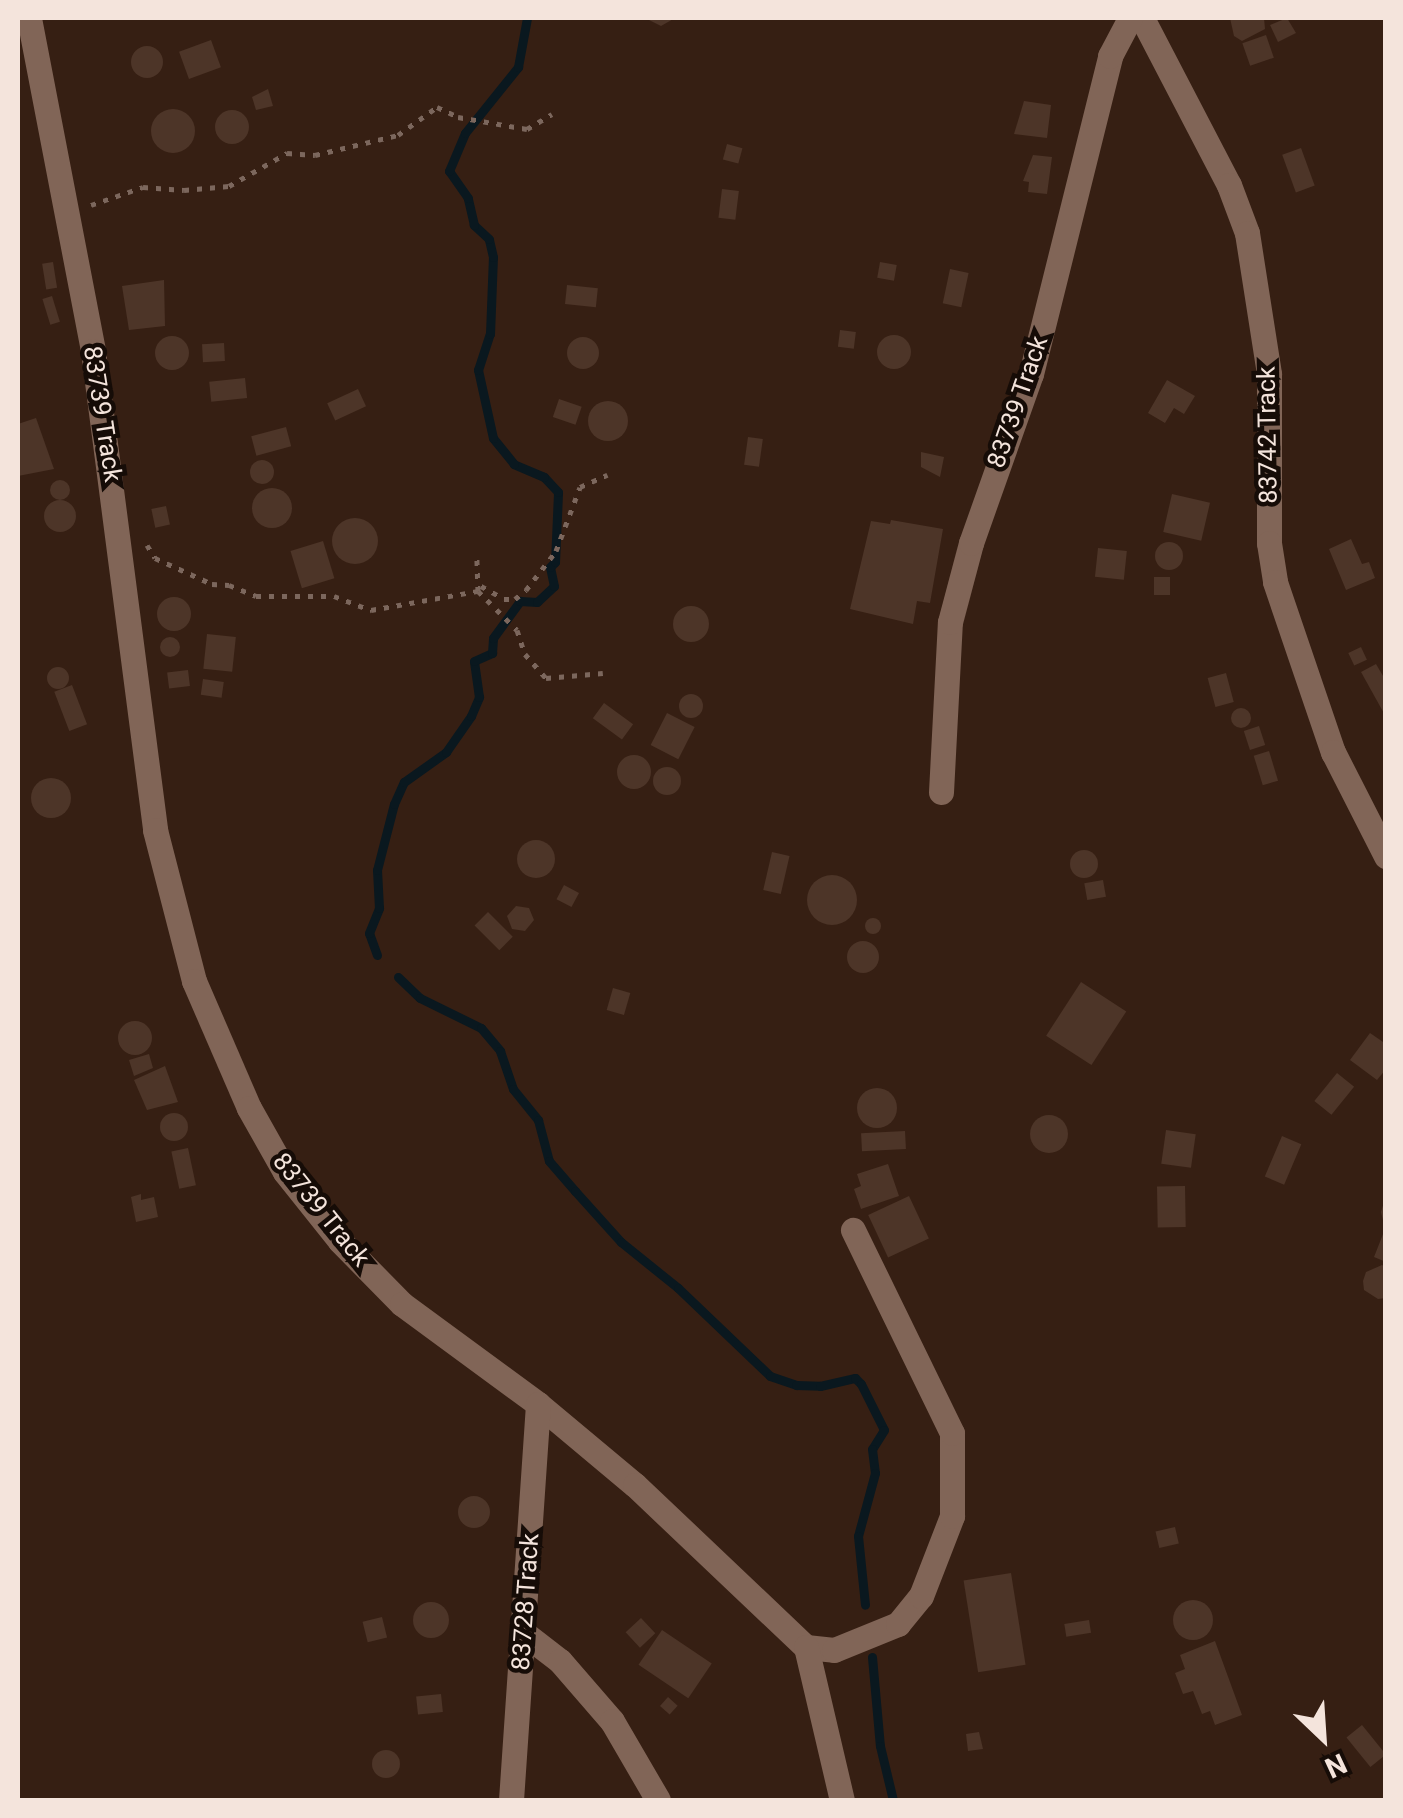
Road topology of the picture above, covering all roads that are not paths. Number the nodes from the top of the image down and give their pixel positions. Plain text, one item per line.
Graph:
1 (29, 18) edge
2 (1130, 18) edge
3 (1142, 18) edge
4 (941, 792) dead end
5 (1357, 800) junction
6 (1386, 807) edge
7 (1386, 856) edge
8 (854, 1230) dead end
9 (538, 1404) junction
10 (525, 1634) junction
11 (806, 1648) junction
12 (511, 1800) edge
13 (658, 1800) edge
14 (842, 1800) edge

1 - 9 street, 83739 Track
2 - 4 street, 83739 Track
3 - 5 street, 83742 Track
5 - 6 street
5 - 7 street, 83742 Track
8 - 11 street
9 - 10 street, 83728 Track
9 - 11 street, 83739 Track
10 - 12 street, 83728 Track
10 - 13 street
11 - 14 street

